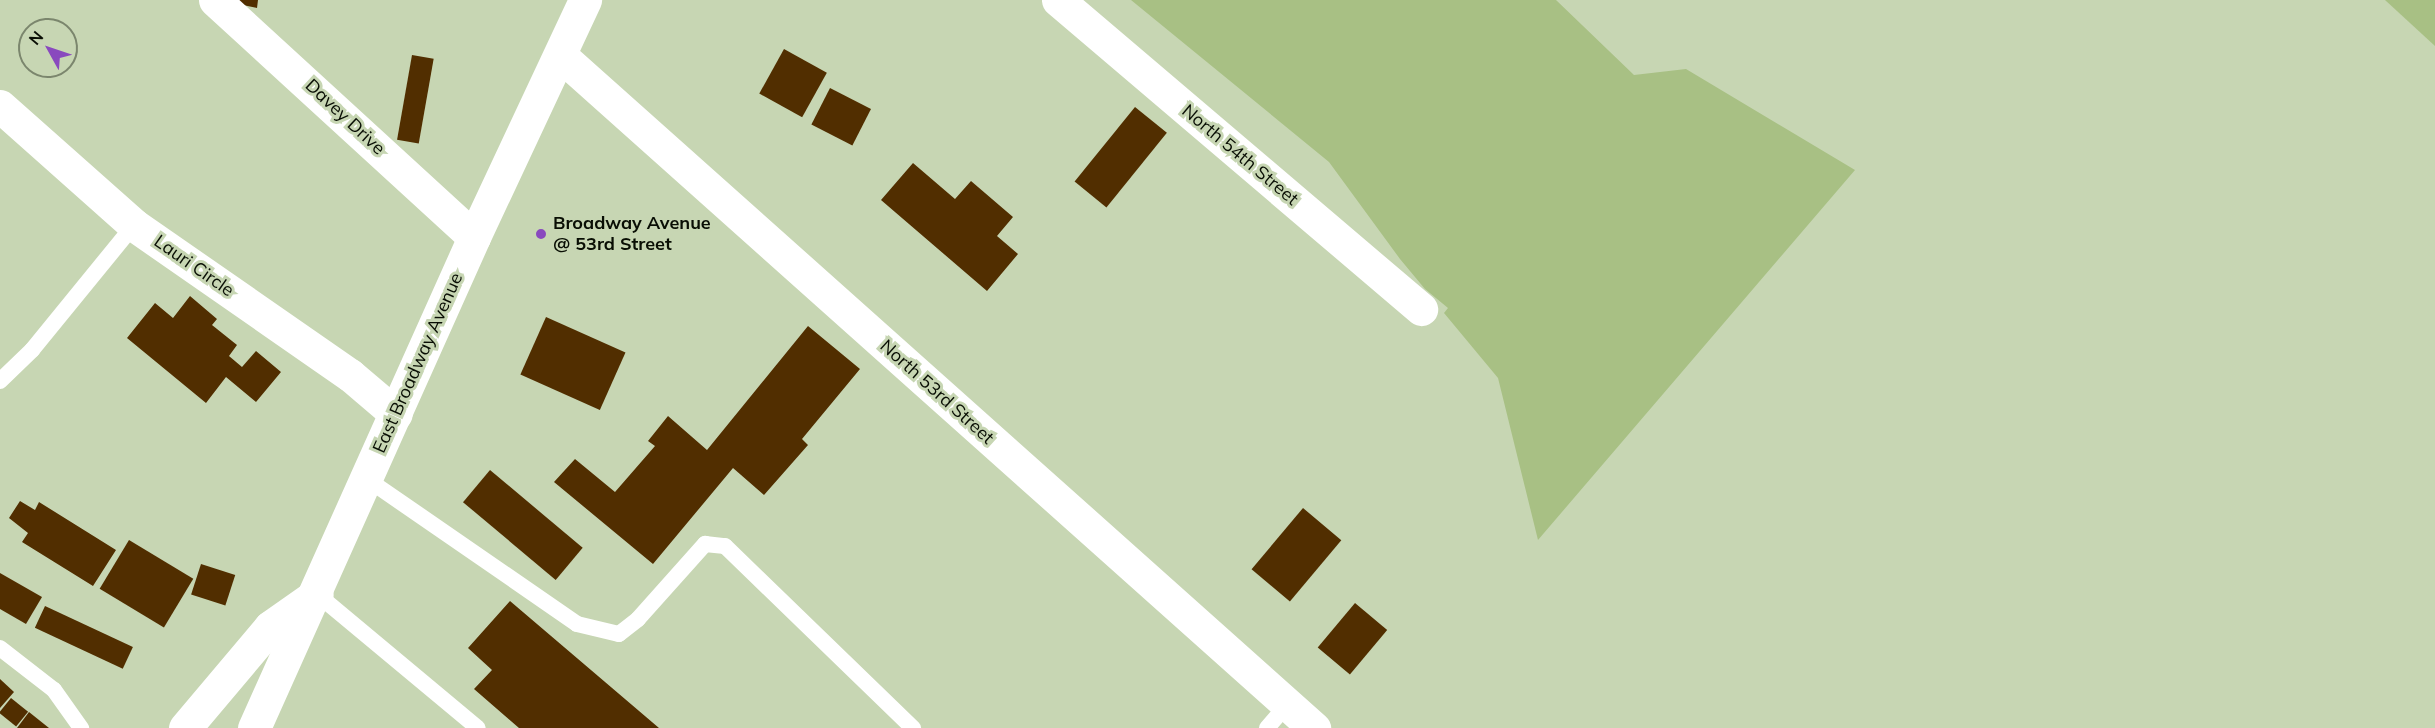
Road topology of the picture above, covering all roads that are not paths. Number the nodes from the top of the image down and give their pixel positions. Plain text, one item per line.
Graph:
1 (215, 0) edge
2 (585, 0) edge
3 (1058, 0) edge
4 (560, 55) junction
5 (0, 106) edge
6 (134, 225) junction
7 (474, 237) junction
8 (1421, 309) dead end
9 (0, 381) edge
10 (396, 414) junction
11 (368, 479) junction
12 (317, 594) junction
13 (0, 648) edge
14 (1277, 717) edge
15 (81, 728) edge
16 (185, 728) edge
17 (254, 728) edge
18 (478, 728) edge
19 (913, 728) edge
20 (1314, 728) edge

1 - 7 street, Davey Drive
2 - 4 street, East Broadway Avenue
3 - 8 street, North 54th Street
4 - 7 street, East Broadway Avenue
4 - 14 street, North 53rd Street
5 - 6 street, Lauri Circle
6 - 9 lane
6 - 10 street, Lauri Circle
7 - 10 street, East Broadway Avenue
10 - 11 street, East Broadway Avenue
11 - 12 street, East Broadway Avenue
11 - 19 lane
12 - 16 street
12 - 17 street, East Broadway Avenue
12 - 18 lane
13 - 15 lane
14 - 20 street, North 53rd Street

